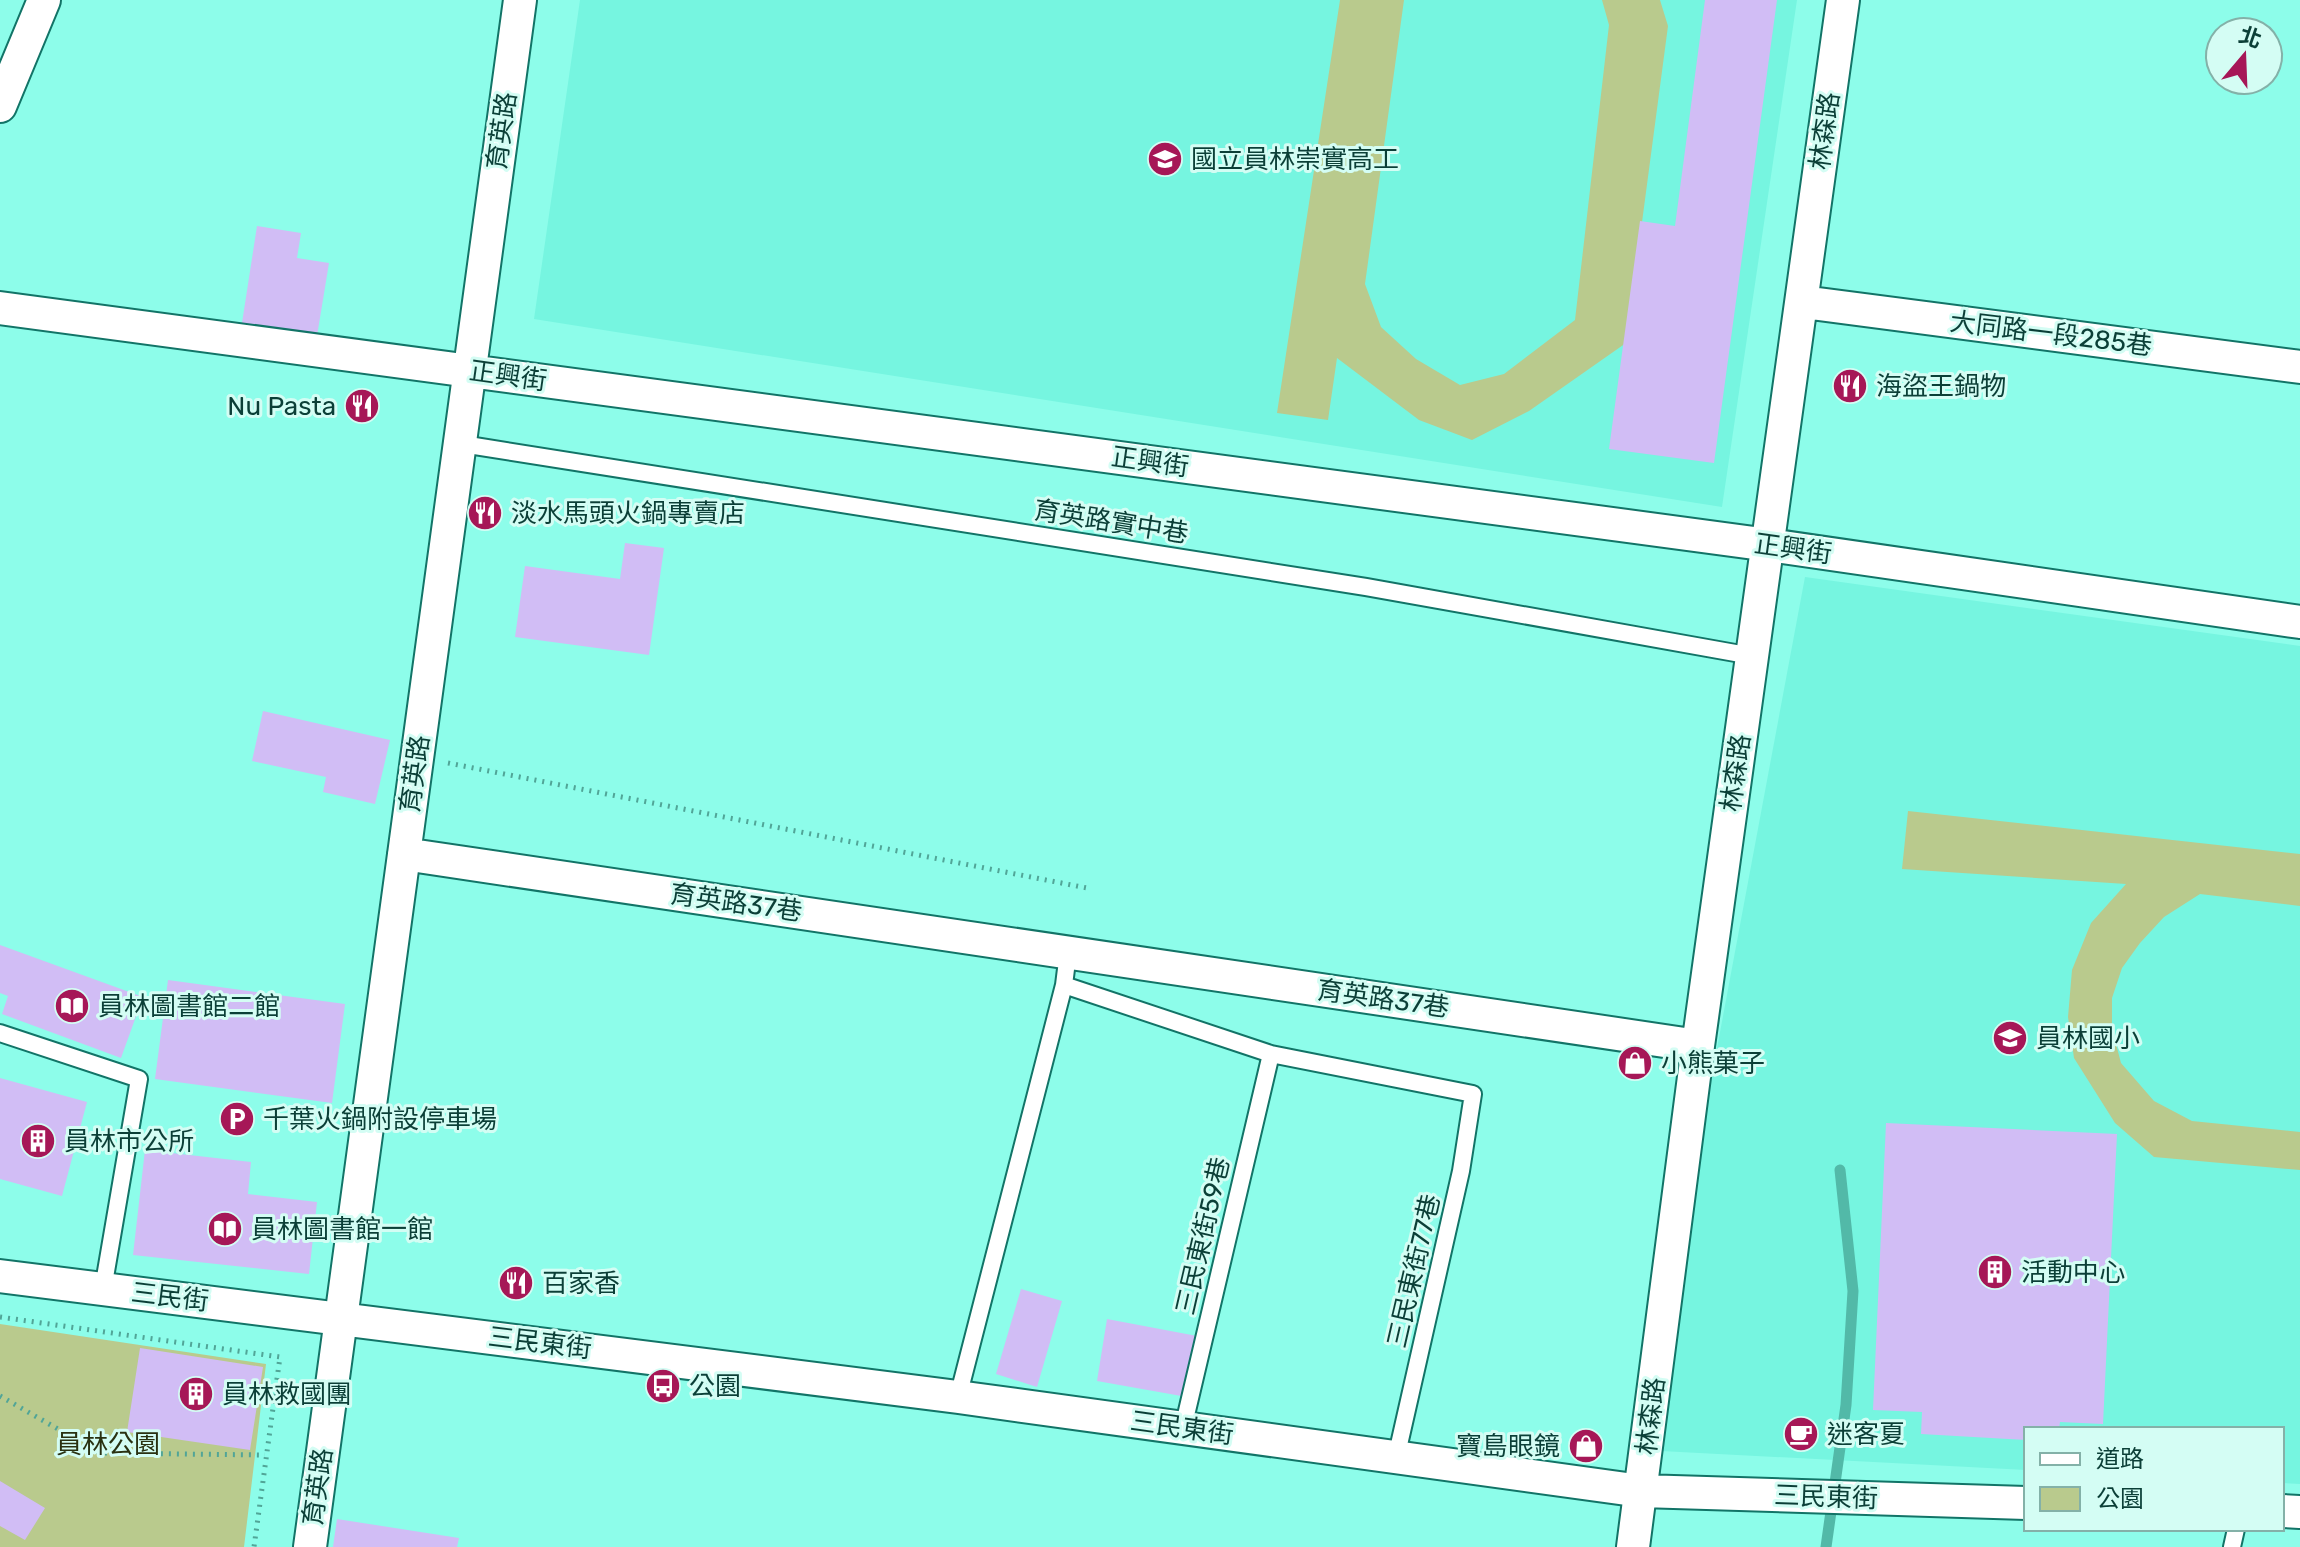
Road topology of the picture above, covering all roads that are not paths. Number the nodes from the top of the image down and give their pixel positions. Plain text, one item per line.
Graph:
1 (44, 0) edge
2 (520, 0) edge
3 (1843, 0) edge
4 (0, 106) edge
5 (1803, 302) junction
6 (0, 308) edge
7 (2300, 367) edge
8 (468, 371) junction
9 (462, 444) junction
10 (1769, 545) junction
11 (2300, 622) edge
12 (1752, 656) junction
13 (404, 854) junction
14 (1068, 953) junction
15 (1064, 985) junction
16 (0, 1033) edge
17 (1698, 1046) junction
18 (1271, 1054) junction
19 (0, 1276) edge
20 (103, 1289) junction
21 (341, 1318) junction
22 (958, 1397) junction
23 (1183, 1428) junction
24 (1396, 1458) junction
25 (1641, 1491) junction
26 (2024, 1503) edge
27 (310, 1547) edge
28 (1633, 1547) edge

1 - 4 street
2 - 8 street, 育英路
3 - 5 street, 林森路
5 - 7 street, 大同路一段285巷
5 - 10 street, 林森路
6 - 8 street, 正興街
8 - 9 street, 育英路
8 - 10 street, 正興街
9 - 12 lane, 育英路實中巷
9 - 13 street, 育英路
10 - 11 street, 正興街
10 - 12 street, 林森路
12 - 17 street, 林森路
13 - 14 street, 育英路37巷
13 - 21 street, 育英路
14 - 15 lane
14 - 17 street, 育英路37巷
15 - 18 lane
15 - 22 lane
16 - 20 lane
17 - 25 street, 林森路
18 - 23 lane, 三民東街59巷
18 - 24 lane, 三民東街77巷
19 - 20 street, 三民街
20 - 21 street, 三民街
21 - 22 street, 三民東街
21 - 27 street, 育英路
22 - 23 street, 三民東街
23 - 24 street, 三民東街
24 - 25 street, 三民東街
25 - 26 street, 三民東街
25 - 28 street, 林森路

